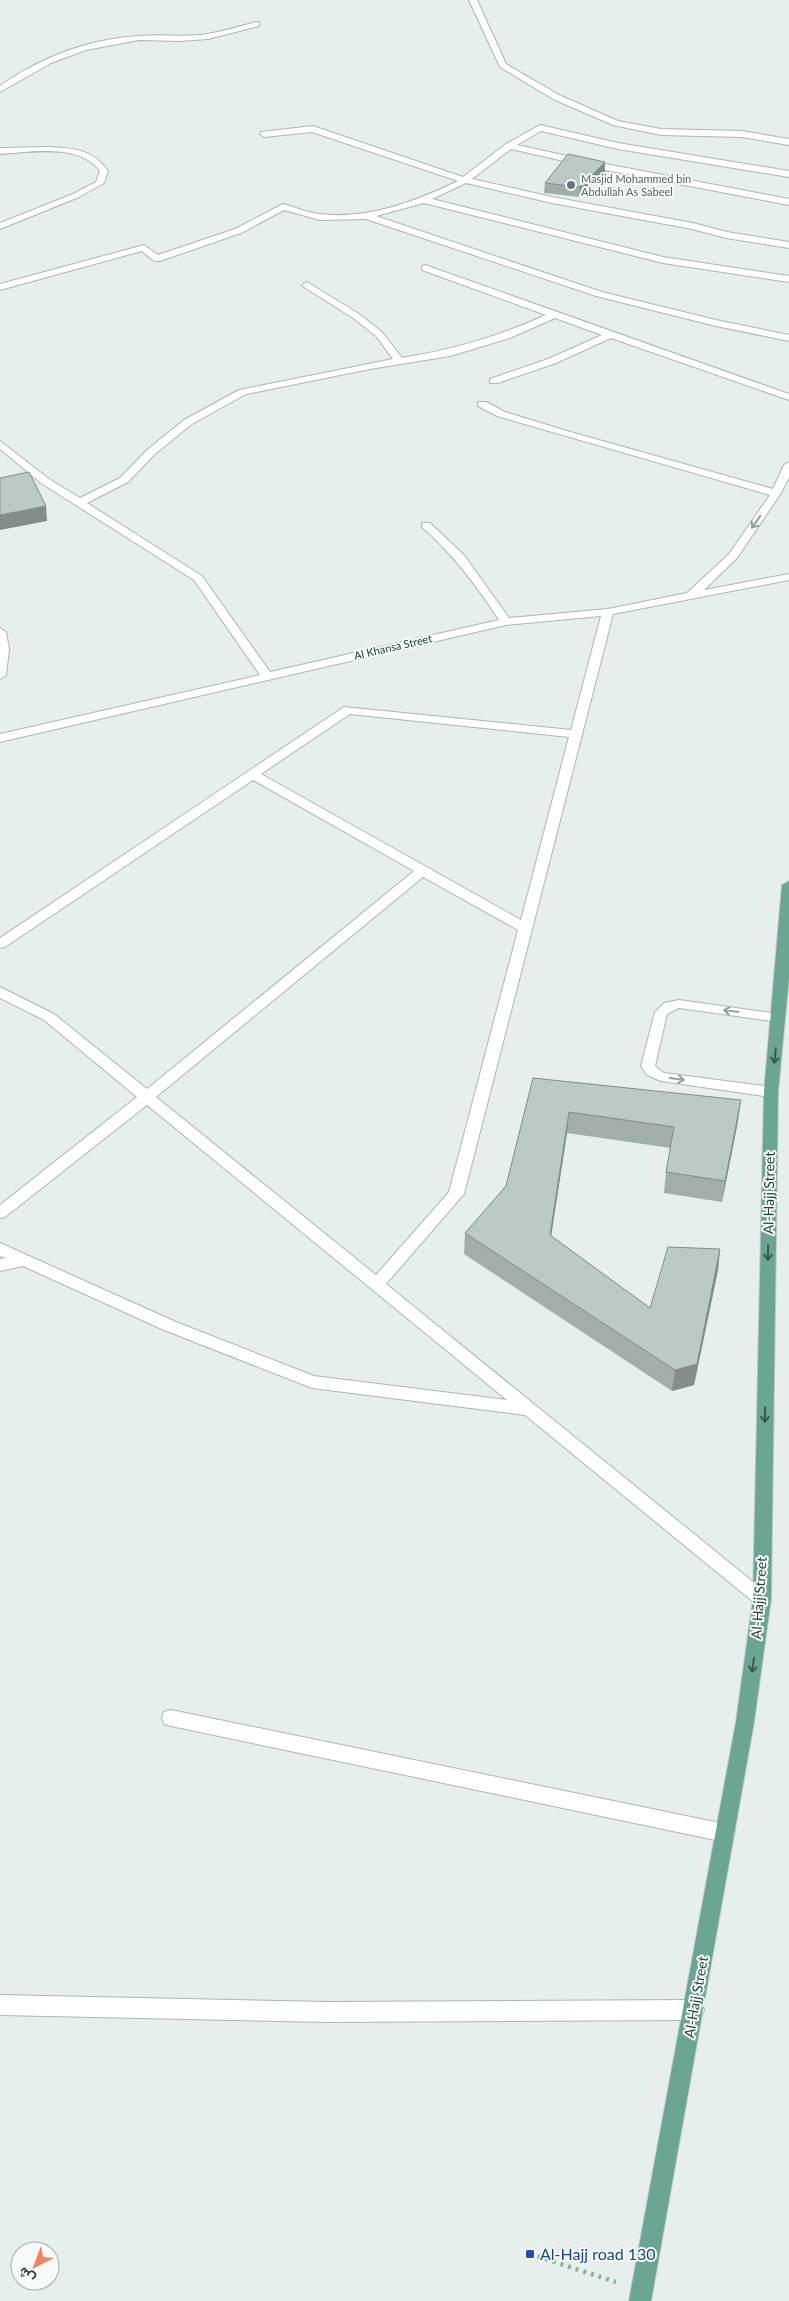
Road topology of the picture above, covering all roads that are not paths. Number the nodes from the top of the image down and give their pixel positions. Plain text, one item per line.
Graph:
1 (473, 0) edge
2 (256, 24) dead end
3 (0, 90) edge
4 (264, 134) dead end
5 (789, 142) edge
6 (509, 146) junction
7 (0, 151) edge
8 (789, 174) edge
9 (464, 180) junction
10 (424, 200) junction
11 (789, 202) edge
12 (367, 216) junction
13 (0, 226) edge
14 (789, 245) edge
15 (425, 268) dead end
16 (789, 279) edge
17 (307, 285) dead end
18 (0, 287) edge
19 (555, 315) junction
20 (609, 335) junction
21 (789, 338) edge
22 (399, 361) junction
23 (494, 381) dead end
24 (789, 398) edge
25 (482, 404) dead end
26 (0, 444) edge
27 (789, 465) edge
28 (33, 472) junction
29 (16, 477) edge
30 (776, 493) junction
31 (79, 503) junction
32 (426, 525) dead end
33 (789, 577) edge
34 (689, 598) junction
35 (608, 612) junction
36 (506, 622) junction
37 (0, 632) edge
38 (0, 675) edge
39 (267, 676) junction
40 (575, 734) junction
41 (0, 738) edge
42 (252, 774) junction
43 (422, 871) junction
44 (789, 885) edge
45 (524, 928) junction
46 (0, 944) edge
47 (0, 992) edge
48 (779, 1018) junction
49 (771, 1092) junction
50 (147, 1097) junction
51 (0, 1213) edge
52 (0, 1249) edge
53 (24, 1260) junction
54 (0, 1264) edge
55 (376, 1284) junction
56 (529, 1409) junction
57 (762, 1599) junction
58 (171, 1718) dead end
59 (725, 1833) junction
60 (0, 2005) edge
61 (694, 2010) junction
62 (642, 2296) edge

1 - 5 street
2 - 3 street
4 - 9 street
6 - 8 street
6 - 9 street
6 - 11 street
7 - 13 street
9 - 10 street
9 - 14 street
10 - 12 street
10 - 16 street
12 - 18 street
12 - 21 street
15 - 19 street
17 - 22 street
19 - 20 street
19 - 22 street
20 - 23 street
20 - 24 street
22 - 31 street
25 - 30 street
26 - 28 street
27 - 30 street
28 - 29 street
28 - 31 street
30 -> 34 street
31 - 39 street
32 - 36 street
33 - 34 street, Al Khansa Street
34 - 35 street, Al Khansa Street
35 - 36 street, Al Khansa Street
35 - 40 street
36 - 39 street, Al Khansa Street
37 - 38 street
39 - 41 street, Al Khansa Street
40 - 42 street
40 - 45 street
42 - 43 street
42 - 46 street
43 - 45 street
43 - 50 street
44 - 48 main road, Al-Hajj Street
45 - 55 street
47 - 50 street
48 -> 49 main road, Al-Hajj Street
48 -> 49 lane
49 -> 57 main road, Al-Hajj Street
50 - 51 street
50 - 55 street
52 - 53 street
53 - 54 street
53 - 56 street
55 - 56 street
56 - 57 street
57 -> 59 main road, Al-Hajj Street
58 - 59 street
59 - 61 main road, Al-Hajj Street
60 - 61 street
61 - 62 main road, Al-Hajj Street

